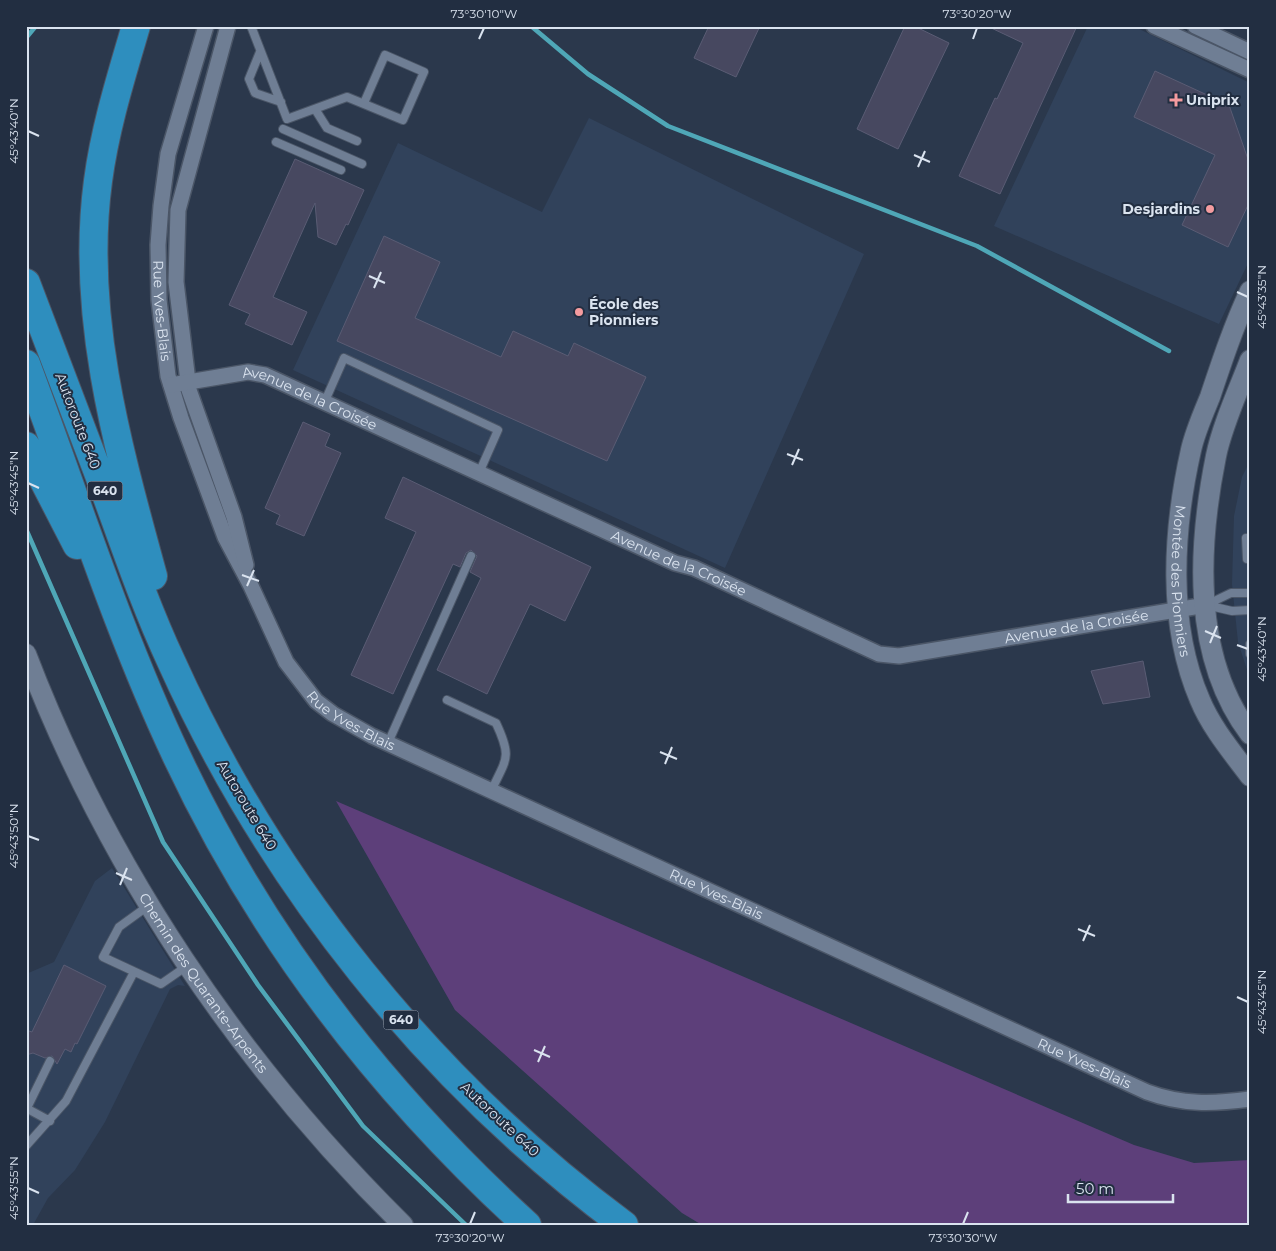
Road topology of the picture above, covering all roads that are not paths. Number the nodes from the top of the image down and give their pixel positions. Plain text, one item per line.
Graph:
1 (136, 26) edge
2 (206, 26) edge
3 (228, 26) edge
4 (251, 26) edge
5 (1154, 26) edge
6 (1191, 29) edge
7 (260, 52) junction
8 (1250, 52) edge
9 (1250, 70) edge
10 (281, 102) junction
11 (364, 103) junction
12 (315, 109) junction
13 (282, 129) dead end
14 (357, 141) dead end
15 (276, 142) dead end
16 (362, 164) dead end
17 (341, 170) dead end
18 (160, 206) junction
19 (178, 210) junction
20 (26, 283) edge
21 (1250, 291) edge
22 (1250, 360) edge
23 (26, 364) edge
24 (187, 381) junction
25 (171, 385) junction
26 (325, 401) junction
27 (26, 446) edge
28 (479, 473) junction
29 (1250, 538) edge
30 (471, 556) dead end
31 (1247, 559) dead end
32 (252, 586) junction
33 (1250, 593) edge
34 (1206, 605) junction
35 (1179, 610) junction
36 (1250, 610) edge
37 (1250, 644) edge
38 (26, 654) edge
39 (1250, 654) edge
40 (136, 658) junction
41 (188, 698) junction
42 (447, 700) dead end
43 (1250, 734) edge
44 (388, 743) junction
45 (1250, 776) edge
46 (491, 791) junction
47 (150, 904) junction
48 (188, 966) junction
49 (134, 972) junction
50 (50, 1061) dead end
51 (1250, 1099) edge
52 (27, 1108) edge
53 (50, 1121) junction
54 (26, 1146) edge
55 (403, 1225) edge
56 (527, 1225) edge
57 (624, 1225) edge

1 - 41 highway
2 - 18 street, Rue Yves-Blais
3 - 19 street, Rue Yves-Blais
4 - 7 lane
5 - 6 street
6 - 8 street
6 - 9 street
7 - 10 lane
7 - 10 lane
10 - 12 lane
11 - 11 lane
11 - 12 lane
12 - 14 lane
13 - 16 lane
15 - 17 lane
18 - 19 lane
18 - 25 street, Rue Yves-Blais
19 - 24 street, Rue Yves-Blais
20 - 41 highway, Autoroute 640 / 640
21 - 35 street, Montée des Pionniers
22 - 34 street, Montée des Pionniers
23 - 40 highway, Autoroute 640 / 640
24 - 25 street, Avenue de la Croisée
24 - 26 street, Avenue de la Croisée
24 - 32 street, Rue Yves-Blais
25 - 32 street, Rue Yves-Blais
26 - 28 street, Avenue de la Croisée
26 - 28 lane
27 - 40 highway
28 - 35 street, Avenue de la Croisée
29 - 31 lane
30 - 44 lane
32 - 44 street, Rue Yves-Blais
33 - 34 lane
34 - 35 street, Avenue de la Croisée
34 - 36 lane
34 - 43 street, Montée des Pionniers
35 - 45 street, Montée des Pionniers
37 - 39 lane
38 - 47 street, Chemin des Quarante-Arpents
40 - 56 highway, Autoroute 640 / 640
41 - 57 highway, Autoroute 640 / 640
42 - 46 lane
44 - 46 street, Rue Yves-Blais
46 - 51 street, Rue Yves-Blais
47 - 48 street, Chemin des Quarante-Arpents
47 - 49 lane
48 - 49 lane
48 - 55 street, Chemin des Quarante-Arpents
49 - 53 lane
50 - 52 lane
52 - 53 lane
53 - 54 lane

